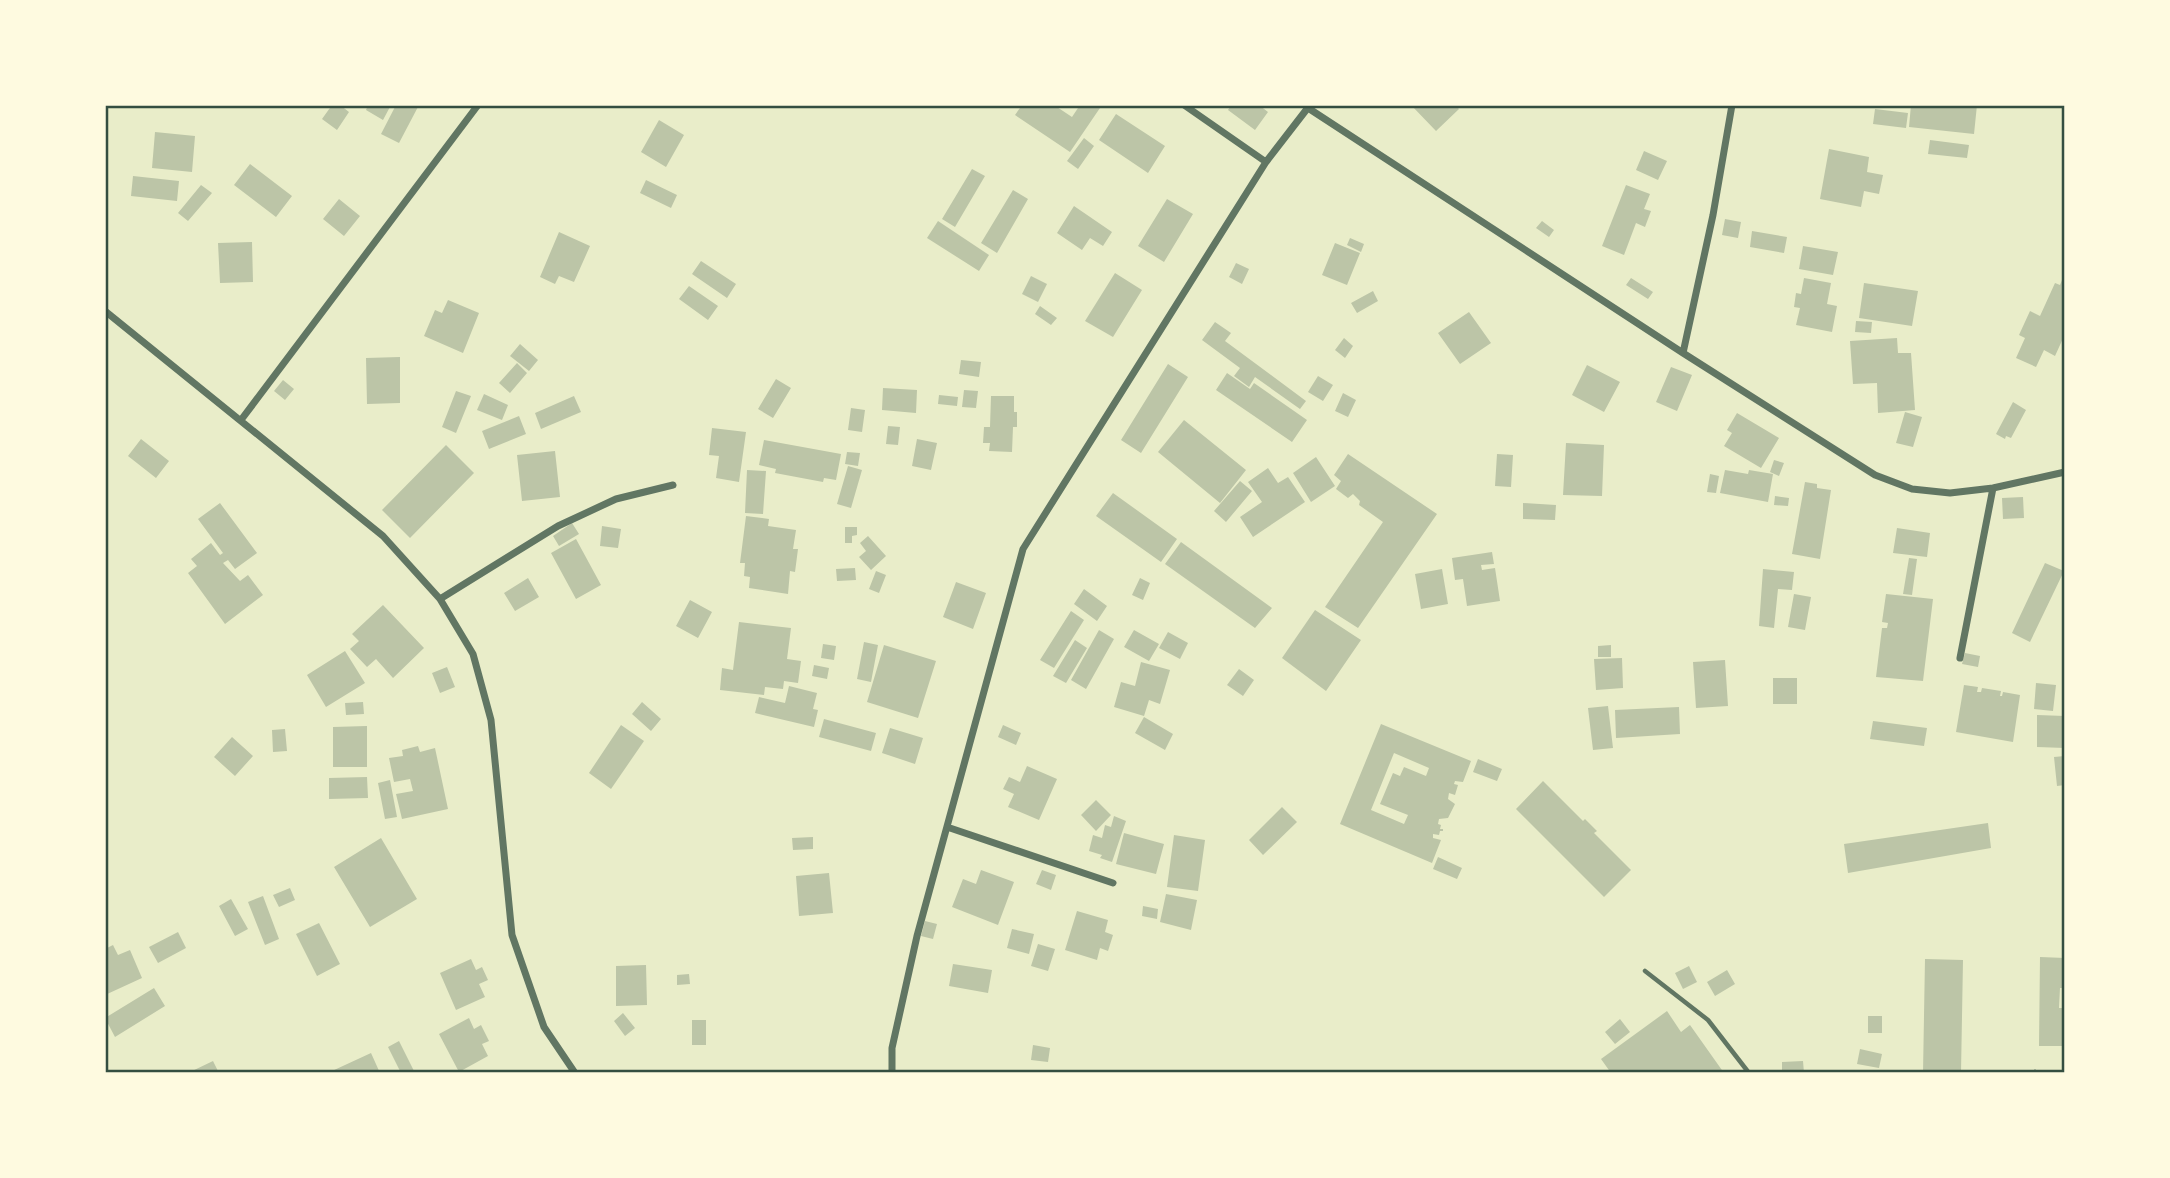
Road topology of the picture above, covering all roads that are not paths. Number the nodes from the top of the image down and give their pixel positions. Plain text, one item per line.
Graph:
1 (478, 105) edge
2 (1184, 105) edge
3 (1732, 105) edge
4 (1309, 106) edge
5 (1266, 162) junction
6 (105, 311) edge
7 (1683, 353) junction
8 (241, 420) junction
9 (2065, 472) edge
10 (673, 485) dead end
11 (1993, 488) junction
12 (440, 599) junction
13 (1960, 658) dead end
14 (947, 827) junction
15 (1113, 883) dead end
16 (1645, 971) dead end
17 (575, 1073) edge
18 (892, 1073) edge
19 (1749, 1073) edge

1 - 8 street
2 - 5 street
3 - 7 street
4 - 5 street
4 - 7 street
5 - 14 street
6 - 8 street
7 - 11 street
8 - 12 street
9 - 11 street
10 - 12 street
11 - 13 street
12 - 17 street
14 - 15 street
14 - 18 street
16 - 19 lane

